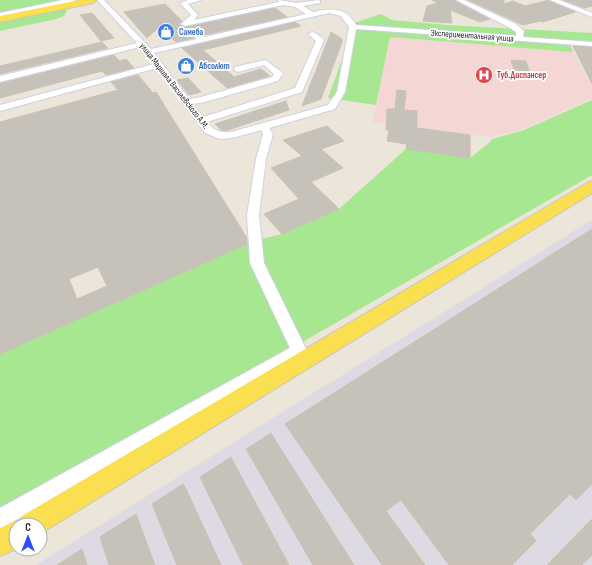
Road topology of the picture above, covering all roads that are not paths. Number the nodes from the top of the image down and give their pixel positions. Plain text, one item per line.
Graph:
1 (73, 0) edge
2 (93, 0) edge
3 (100, 0) edge
4 (198, 0) edge
5 (459, 0) edge
6 (553, 0) edge
7 (282, 1) edge
8 (317, 1) edge
9 (297, 6) junction
10 (329, 11) junction
11 (311, 14) junction
12 (0, 15) edge
13 (592, 15) edge
14 (0, 19) edge
15 (185, 24) junction
16 (353, 27) junction
17 (312, 34) dead end
18 (520, 39) junction
19 (202, 40) junction
20 (142, 44) junction
21 (592, 44) edge
22 (149, 52) junction
23 (159, 65) junction
24 (238, 70) dead end
25 (0, 78) edge
26 (189, 104) junction
27 (0, 108) edge
28 (202, 121) junction
29 (263, 126) junction
30 (592, 186) edge
31 (301, 356) junction
32 (43, 517) edge
33 (0, 519) edge

1 - 12 street
2 - 14 main road
3 - 20 street, улица Маршала Василевского А.М.
4 - 15 street
5 - 18 street
6 - 13 street
7 - 9 street
7 - 15 street
8 - 9 street
8 - 10 street
9 - 11 street
10 - 11 street
10 - 16 street
11 - 19 street
15 - 19 street
16 - 18 street, Экспериментальная улица
16 - 29 street, улица Маршала Василевского А.М.
17 - 28 street
18 - 21 street, Экспериментальная улица
19 - 22 street
20 - 22 street, улица Маршала Василевского А.М.
20 - 25 street
22 - 23 street, улица Маршала Василевского А.М.
23 - 26 street, улица Маршала Василевского А.М.
23 - 27 street
24 - 26 street
26 - 28 street, улица Маршала Василевского А.М.
28 - 29 street, улица Маршала Василевского А.М.
29 - 31 street
30 - 31 main road
31 - 32 main road
31 - 33 street

